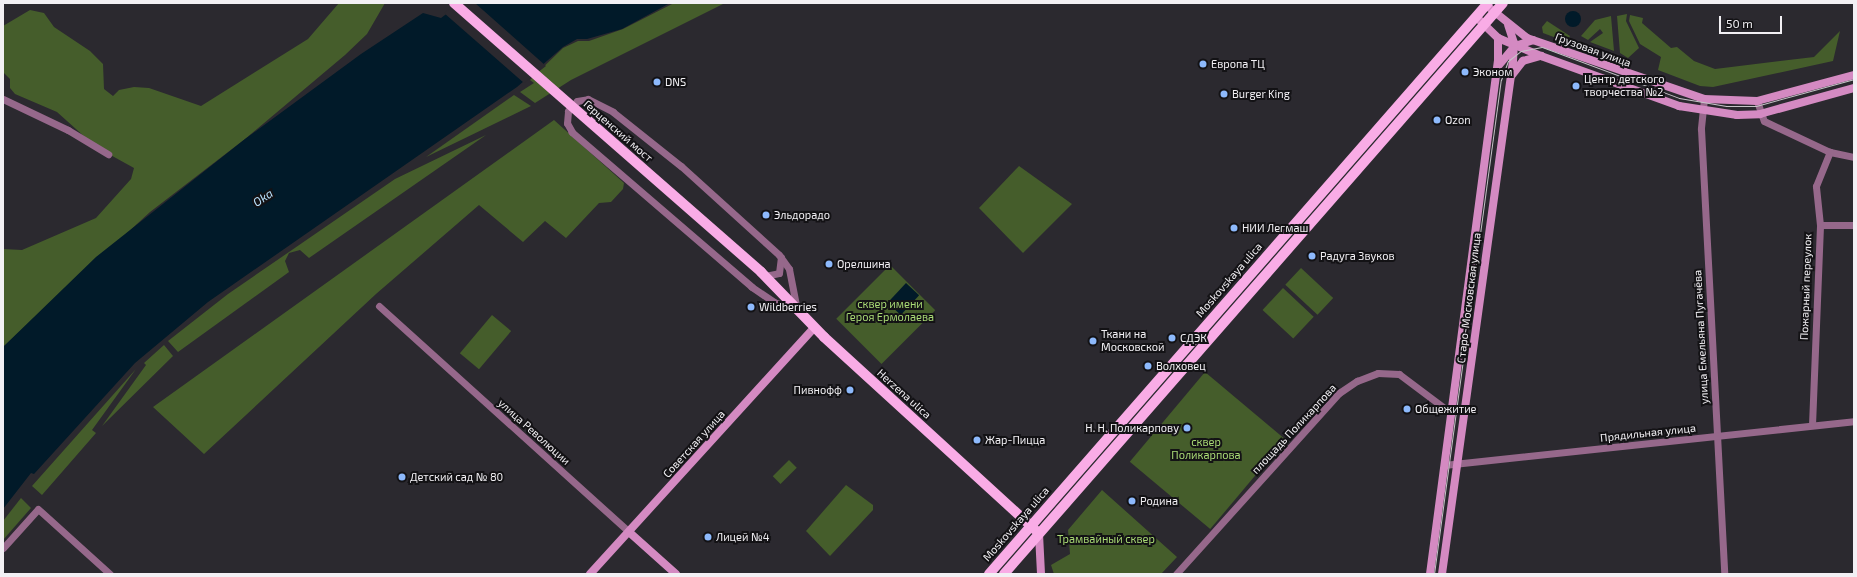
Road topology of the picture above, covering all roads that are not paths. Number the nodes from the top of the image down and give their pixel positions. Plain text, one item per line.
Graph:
1 (454, 3) edge
2 (1503, 3) edge
3 (1487, 4) edge
4 (1495, 12) junction
5 (1476, 17) junction
6 (1484, 24) junction
7 (1508, 25) junction
8 (1498, 38) junction
9 (1534, 40) junction
10 (1514, 47) junction
11 (1541, 56) junction
12 (1497, 68) junction
13 (1854, 75) edge
14 (1510, 79) junction
15 (1854, 88) edge
16 (3, 99) edge
17 (1704, 99) junction
18 (1757, 101) junction
19 (1702, 112) junction
20 (1760, 114) junction
21 (1830, 152) junction
22 (108, 154) dead end
23 (1854, 157) edge
24 (1820, 225) junction
25 (1854, 225) edge
26 (781, 257) junction
27 (763, 274) junction
28 (379, 306) dead end
29 (797, 310) junction
30 (814, 328) junction
31 (1451, 413) junction
32 (1854, 421) edge
33 (1812, 425) junction
34 (1718, 436) junction
35 (1444, 465) junction
36 (1457, 466) junction
37 (1031, 525) junction
38 (629, 532) junction
39 (1039, 534) junction
40 (3, 548) edge
41 (110, 574) edge
42 (590, 574) edge
43 (676, 574) edge
44 (989, 574) edge
45 (1004, 574) edge
46 (1041, 574) edge
47 (1176, 574) edge
48 (1430, 574) edge
49 (1442, 574) edge
50 (1724, 574) edge

1 - 27 main road, Герценский мост, bridge
2 - 4 main road
3 - 4 street, Грузовая улица
3 - 5 main road, Moskovskaya ulica
4 - 6 main road
4 - 7 street, Грузовая улица
5 - 6 street, Грузовая улица
5 - 37 main road, Moskovskaya ulica
6 - 8 street, Грузовая улица
6 - 39 main road
7 - 9 street, Грузовая улица
7 - 10 street, Старо-Московская улица
8 - 10 street, Грузовая улица
8 - 12 street
9 - 10 street
9 - 17 street, Грузовая улица
10 - 11 street, Грузовая улица
10 - 12 street
10 - 14 street, Старо-Московская улица
11 - 14 street
11 - 19 street, Грузовая улица
12 - 31 street
13 - 18 street, Грузовая улица
14 - 36 street, Старо-Московская улица
15 - 20 street, Грузовая улица
16 - 22 street
17 - 18 street, Грузовая улица
17 - 19 street, улица Емельяна Пугачёва
18 - 20 street
19 - 20 street, Грузовая улица
19 - 34 street, улица Емельяна Пугачёва
20 - 21 street
21 - 23 street
21 - 24 street, Пожарный переулок
24 - 25 street
24 - 33 street, Пожарный переулок
26 - 27 street
26 - 29 street
26 - 29 street
27 - 29 main road, Herzena ulica
28 - 38 street, улица Революции
29 - 30 main road, Herzena ulica
30 - 37 main road, Herzena ulica
30 - 38 street, Советская улица
31 - 35 street
31 - 47 street, площадь Поликарпова
32 - 33 street, Прядильная улица
33 - 34 street, Прядильная улица
34 - 36 street, Прядильная улица
34 - 50 street, улица Емельяна Пугачёва
35 - 36 street, Прядильная улица
35 - 48 street
36 - 49 street, Старо-Московская улица
37 - 39 main road, Herzena ulica
37 - 44 main road, Moskovskaya ulica
38 - 42 street, Советская улица
38 - 43 street, улица Революции
39 - 45 main road
39 - 46 street
40 - 41 street

